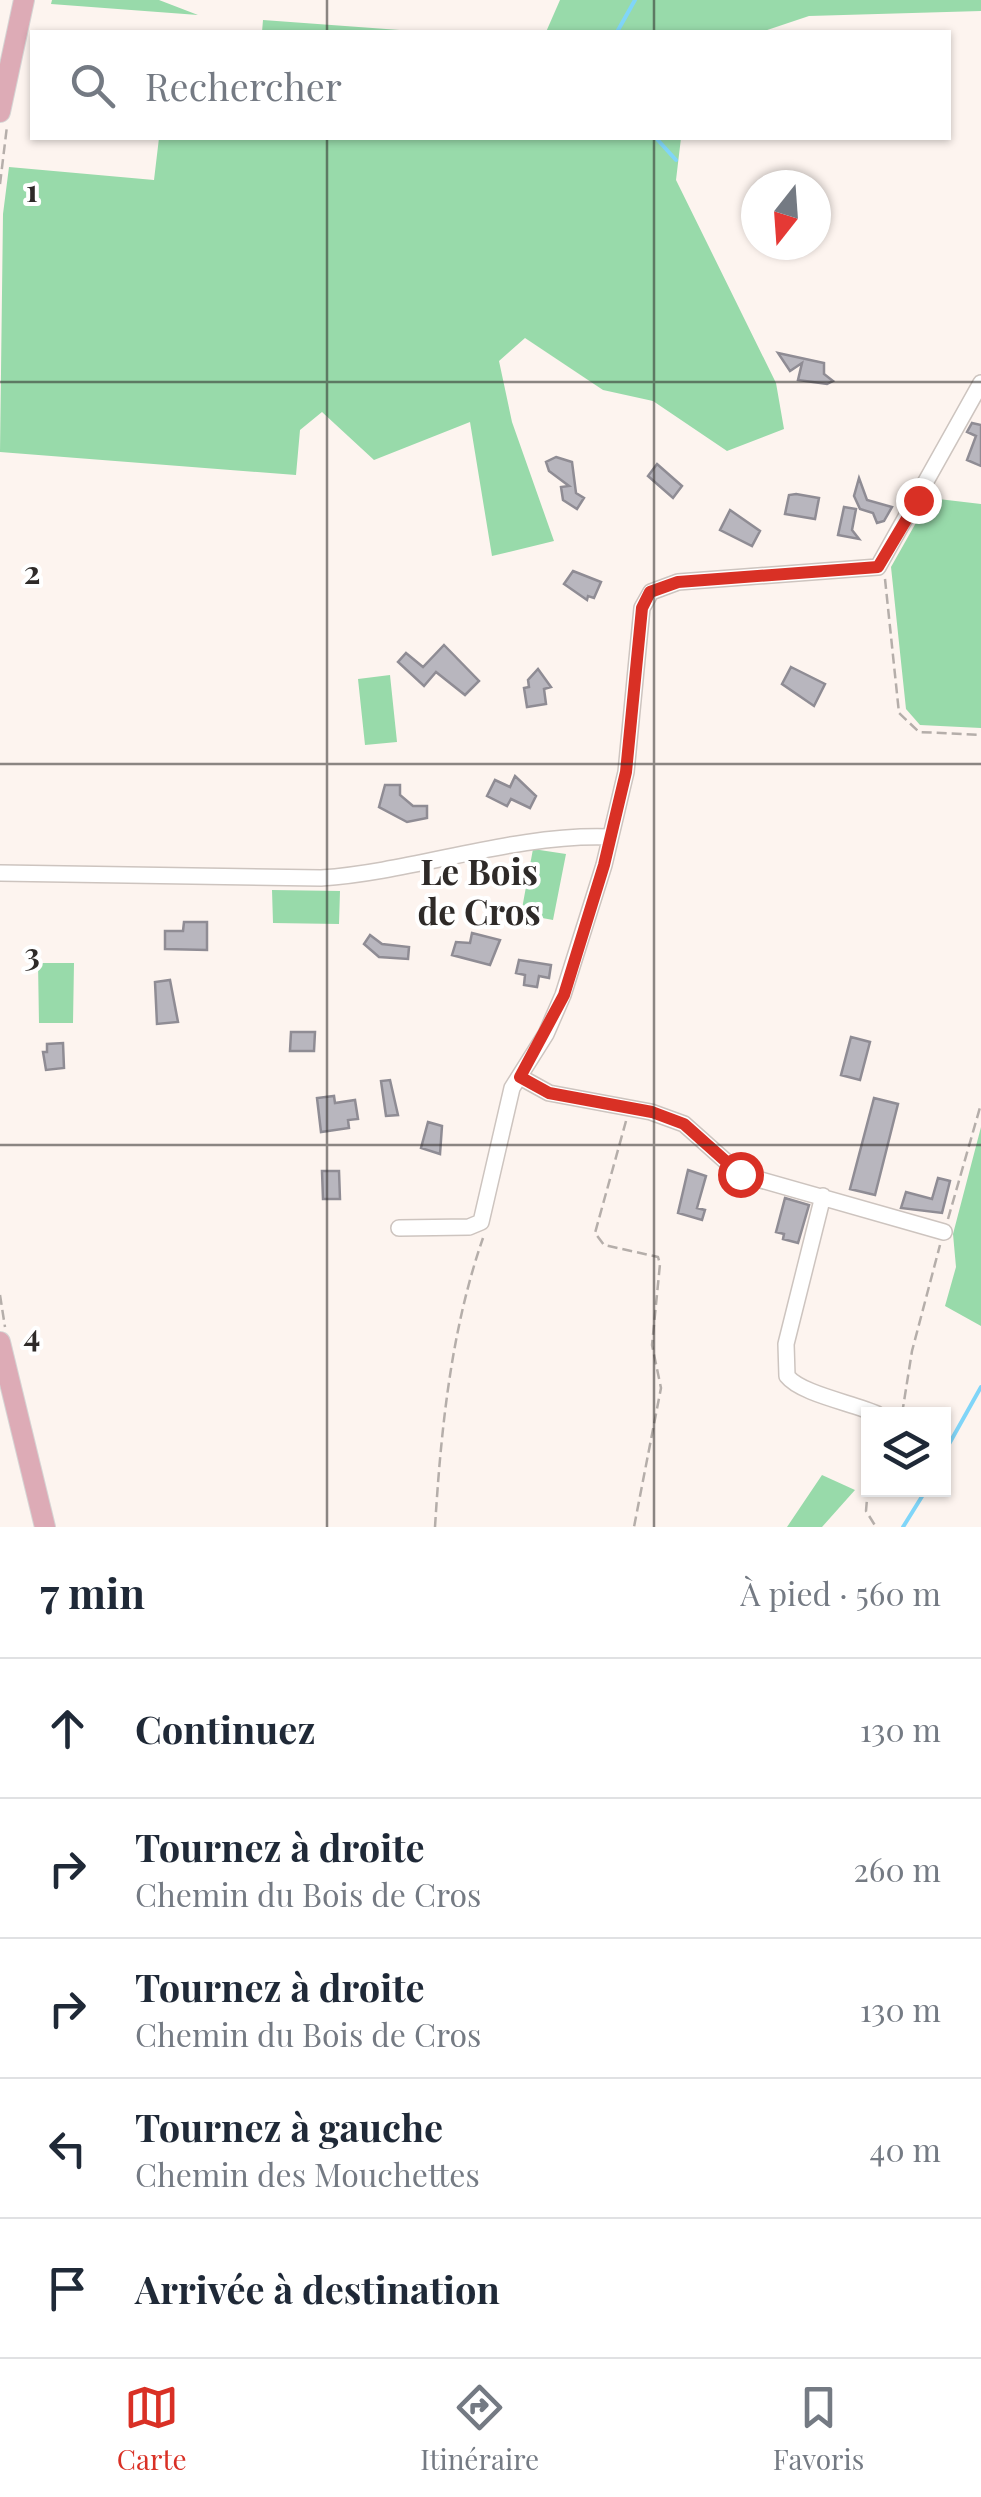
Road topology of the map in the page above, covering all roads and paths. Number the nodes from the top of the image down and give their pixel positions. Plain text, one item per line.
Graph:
1 (24, 0) edge
2 (0, 112) edge
3 (981, 382) edge
4 (878, 567) junction
5 (981, 735) edge
6 (608, 837) junction
7 (0, 874) edge
8 (520, 1077) junction
9 (981, 1104) edge
10 (629, 1110) junction
11 (824, 1196) junction
12 (481, 1222) junction
13 (399, 1228) dead end
14 (944, 1232) junction
15 (0, 1342) edge
16 (5, 1364) edge
17 (862, 1407) edge
18 (903, 1407) edge
19 (867, 1497) edge
20 (45, 1527) edge
21 (435, 1527) edge
22 (634, 1527) edge
23 (876, 1527) edge

1 - 2 main road
3 - 4 street
4 - 5 path
4 - 6 street
6 - 7 street
6 - 8 street
8 - 10 street
8 - 12 street
9 - 14 path
10 - 11 street
10 - 22 path
11 - 14 street
11 - 17 street
12 - 13 street
12 - 21 path
14 - 18 path
15 - 16 main road
16 - 20 main road
19 - 23 path

